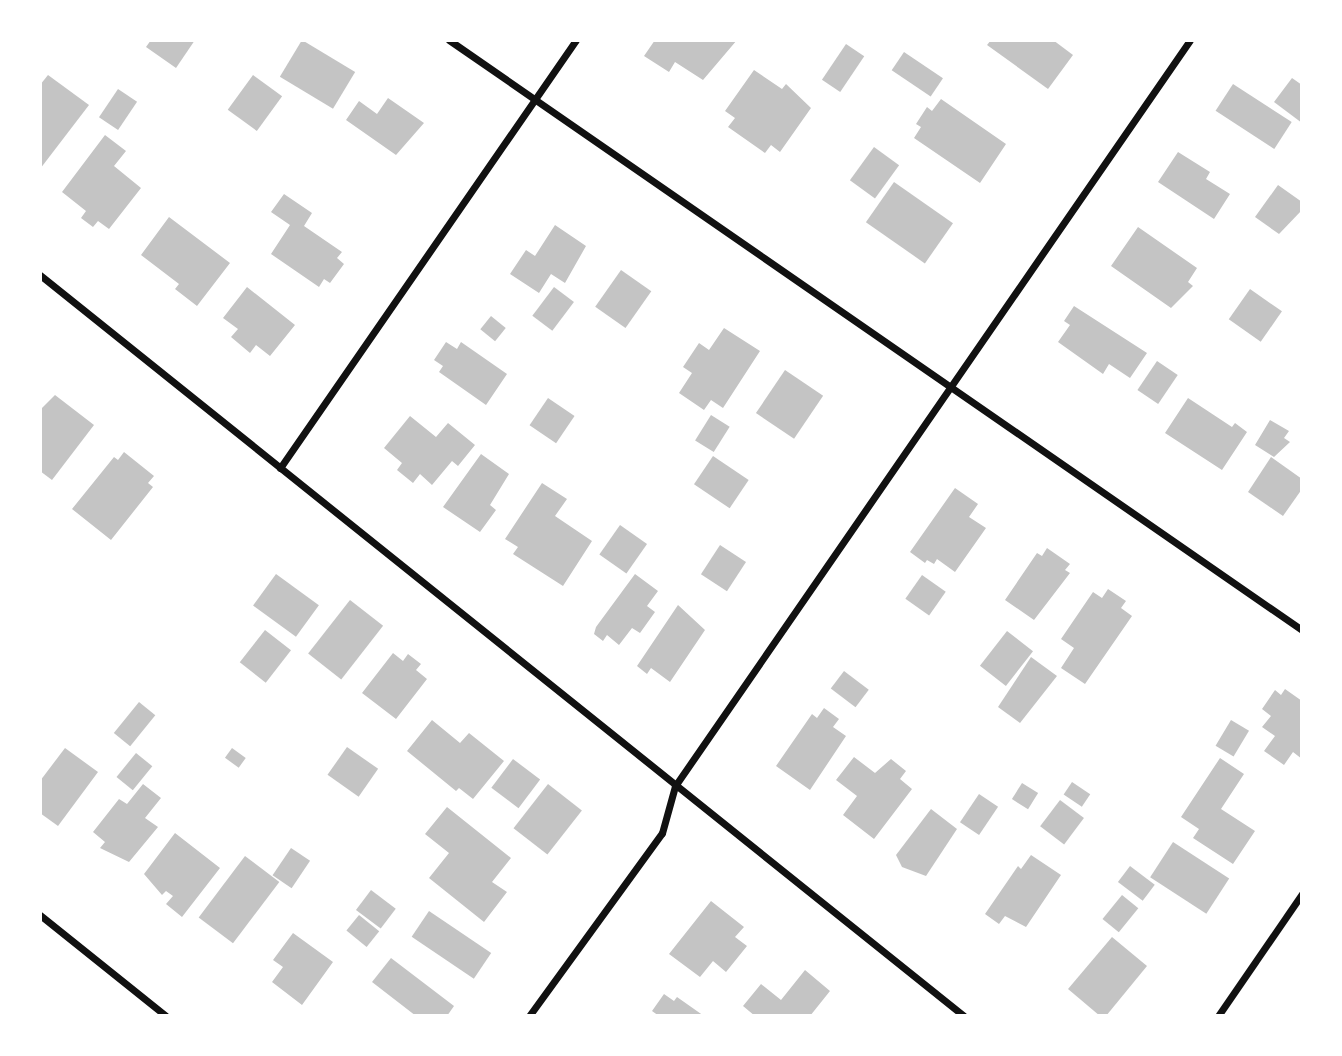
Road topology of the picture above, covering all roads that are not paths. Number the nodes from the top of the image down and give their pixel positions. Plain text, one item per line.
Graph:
1 (449, 40) edge
2 (576, 40) edge
3 (1190, 40) edge
4 (535, 99) junction
5 (40, 275) edge
6 (950, 388) junction
7 (280, 467) junction
8 (1302, 630) edge
9 (675, 786) junction
10 (1302, 894) edge
11 (40, 915) edge
12 (166, 1016) edge
13 (529, 1016) edge
14 (964, 1016) edge
15 (1218, 1016) edge

1 - 4 street
2 - 4 street
3 - 6 street
4 - 6 street
4 - 7 street
5 - 7 street
6 - 8 street
6 - 9 street
7 - 9 street
9 - 13 street
9 - 14 street
10 - 15 street
11 - 12 street

